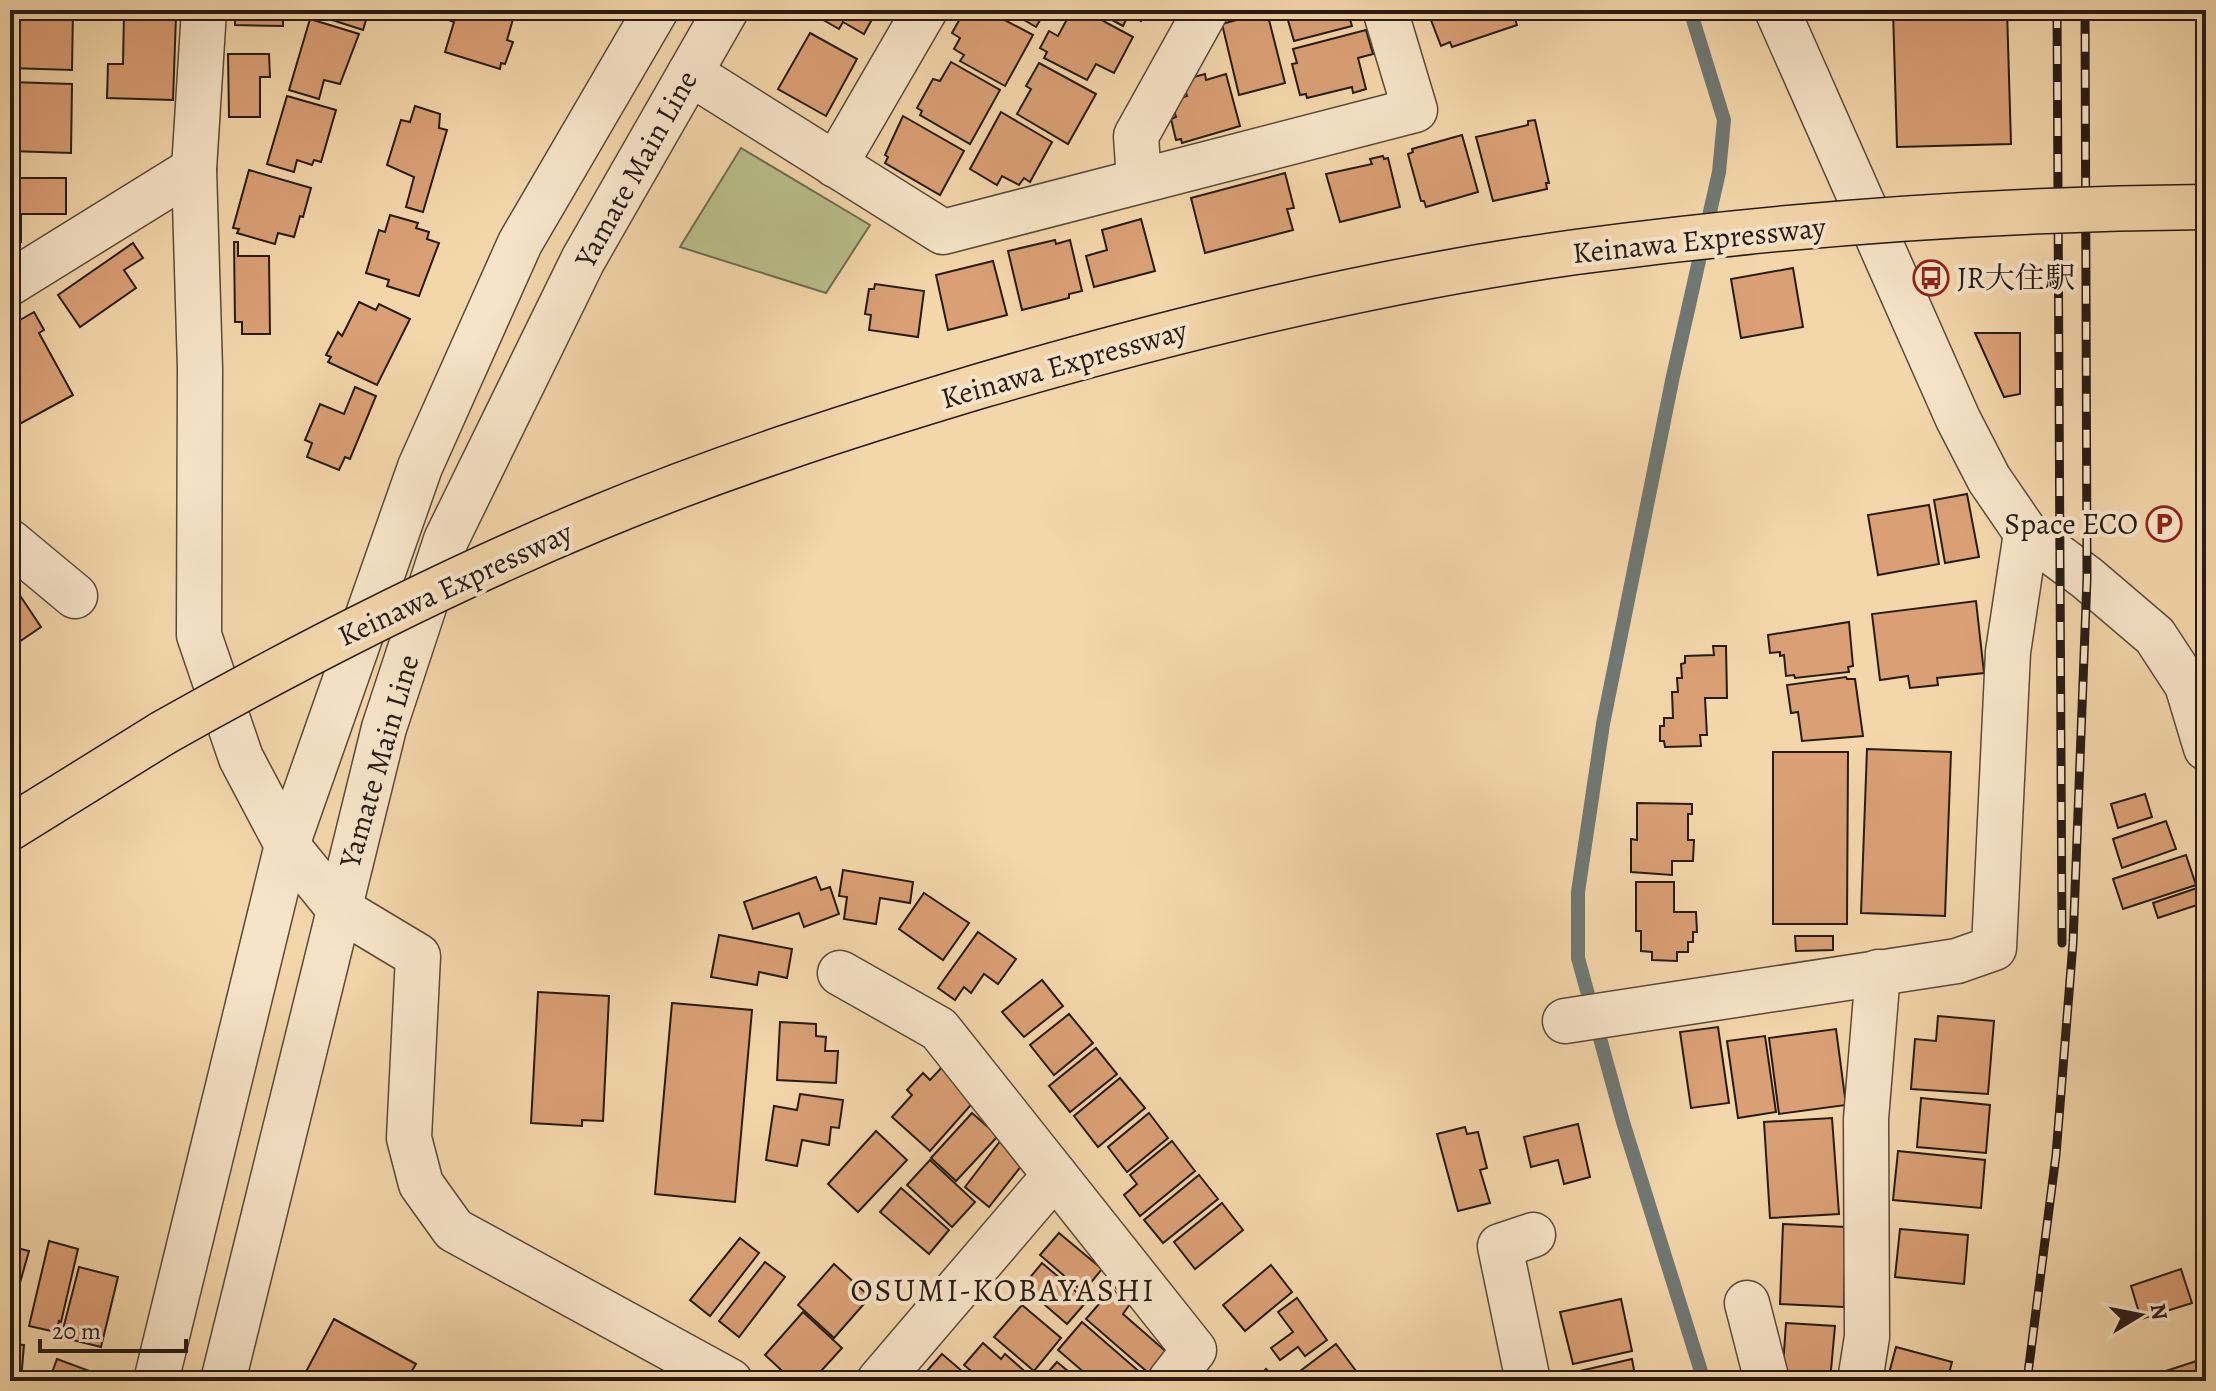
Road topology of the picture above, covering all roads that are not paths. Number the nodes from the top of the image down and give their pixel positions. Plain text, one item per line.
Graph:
1 (204, 10) edge
2 (656, 10) edge
3 (726, 10) edge
4 (925, 10) edge
5 (1206, 10) edge
6 (1385, 10) edge
7 (1777, 10) edge
8 (690, 73) junction
9 (835, 165) junction
10 (194, 169) junction
11 (1139, 180) junction
12 (2206, 207) edge
13 (10, 283) edge
14 (2026, 533) junction
15 (10, 542) edge
16 (75, 596) dead end
17 (2206, 748) edge
18 (10, 828) edge
19 (287, 845) junction
20 (338, 908) junction
21 (1878, 972) junction
22 (840, 973) dead end
23 (1565, 1021) dead end
24 (1055, 1175) junction
25 (1533, 1235) dead end
26 (1747, 1303) dead end
27 (156, 1381) edge
28 (223, 1381) edge
29 (730, 1381) edge
30 (879, 1381) edge
31 (1170, 1381) edge
32 (1528, 1381) edge
33 (1767, 1381) edge
34 (1860, 1381) edge

1 - 10 street
2 - 19 street, Yamate Main Line
3 - 8 street, Yamate Main Line
4 - 9 street
5 - 11 street
6 - 11 street
7 - 14 street
8 - 9 street
8 - 20 street, Yamate Main Line
9 - 11 street
10 - 13 street
10 - 19 street
12 - 18 highway, Keinawa Expressway, bridge
14 - 17 street
14 - 21 street
15 - 16 street
19 - 20 street
19 - 27 street, Yamate Main Line
20 - 28 street, Yamate Main Line
20 - 29 street
21 - 23 street
21 - 34 street
22 - 24 street
24 - 30 street
24 - 31 street
25 - 32 street
26 - 33 street

